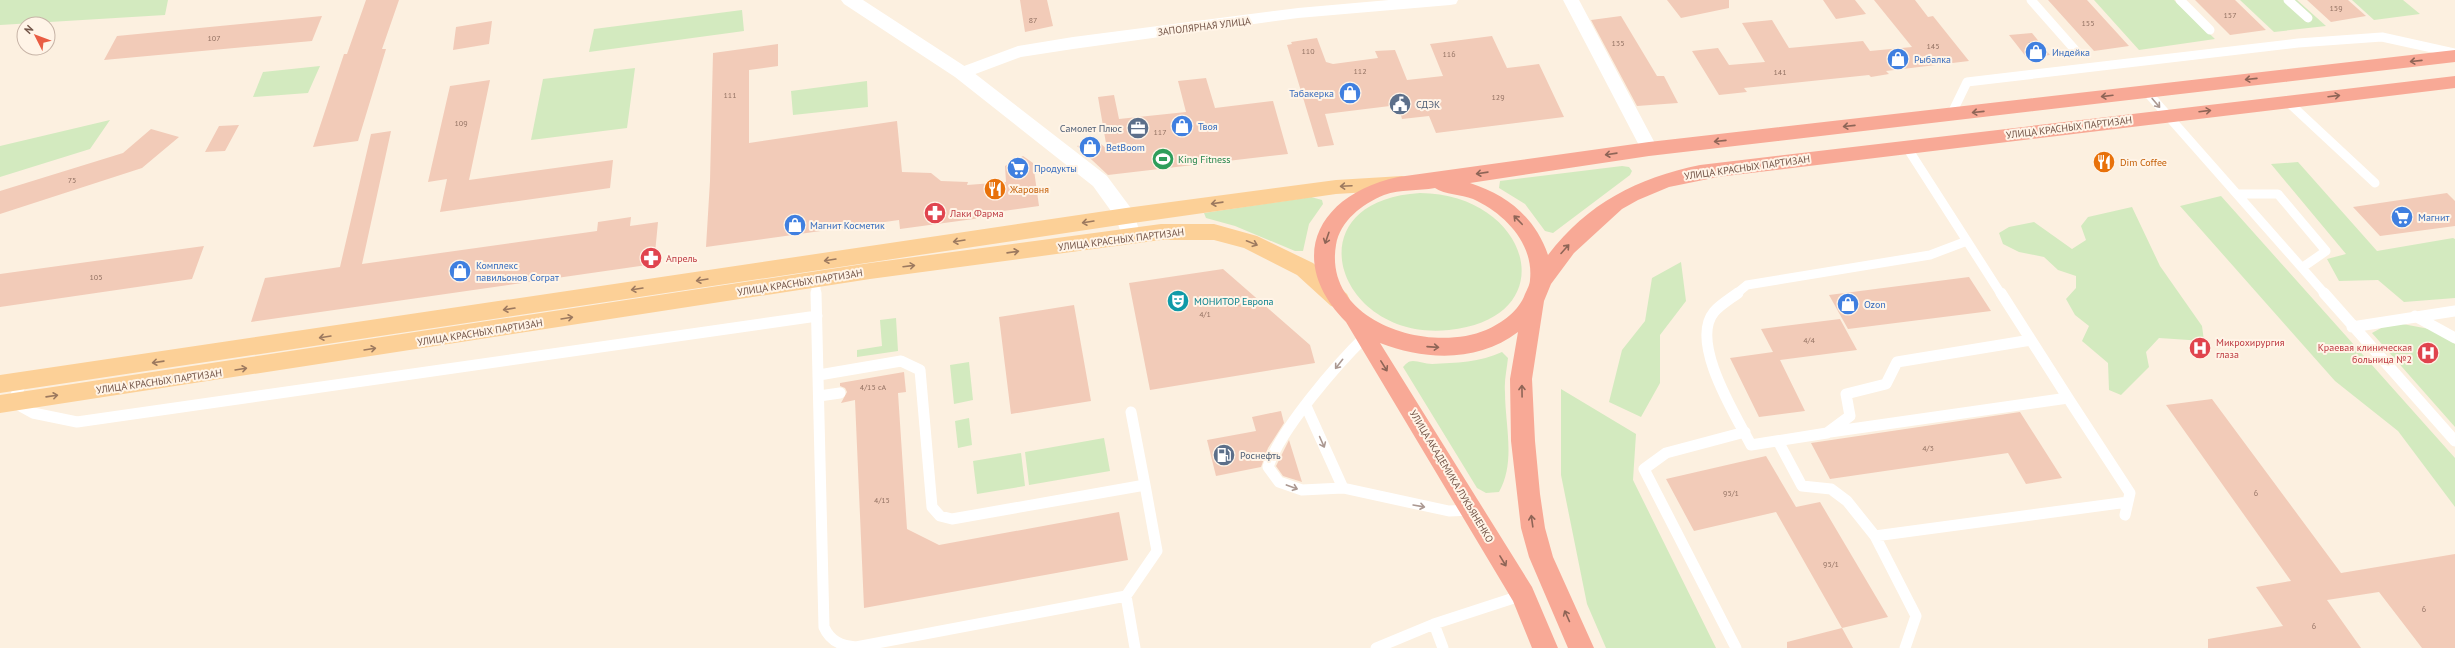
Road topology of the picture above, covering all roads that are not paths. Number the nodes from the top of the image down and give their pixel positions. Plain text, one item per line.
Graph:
1 (850, 0) edge
2 (1450, 0) edge
3 (1571, 0) edge
4 (2031, 0) edge
5 (2180, 0) edge
6 (2288, 0) edge
7 (1295, 7) edge
8 (2308, 18) dead end
9 (2210, 30) dead end
10 (2076, 51) dead end
11 (2455, 55) edge
12 (962, 73) junction
13 (2455, 82) edge
14 (2146, 91) junction
15 (2287, 101) junction
16 (1951, 115) junction
17 (2166, 116) junction
18 (1906, 146) junction
19 (1650, 149) junction
20 (1420, 182) junction
21 (2375, 183) dead end
22 (2238, 194) junction
23 (1126, 216) junction
24 (1130, 236) junction
25 (1967, 241) junction
26 (2303, 267) junction
27 (816, 280) junction
28 (1541, 280) junction
29 (1534, 302) junction
30 (1343, 305) junction
31 (2455, 311) edge
32 (817, 316) junction
33 (2415, 316) junction
34 (2352, 327) junction
35 (1366, 336) junction
36 (2455, 338) edge
37 (2031, 340) junction
38 (196, 356) junction
39 (819, 375) junction
40 (189, 377) junction
41 (22, 381) junction
42 (0, 384) edge
43 (840, 393) dead end
44 (819, 396) junction
45 (2068, 398) junction
46 (6, 403) edge
47 (1306, 406) junction
48 (1131, 412) dead end
49 (1745, 432) junction
50 (1827, 433) junction
51 (1778, 441) junction
52 (2455, 441) edge
53 (1145, 485) junction
54 (1343, 488) junction
55 (2128, 502) junction
56 (1473, 510) junction
57 (2125, 515) dead end
58 (1875, 536) junction
59 (1523, 595) junction
60 (1126, 596) junction
61 (1434, 624) junction
62 (1135, 648) edge
63 (1376, 648) edge
64 (1443, 648) edge
65 (1545, 648) edge
66 (1581, 648) edge
67 (1736, 648) edge
68 (1905, 648) edge

1 - 12 street
2 - 7 street, ЗАПОЛЯРНАЯ УЛИЦА
3 - 19 street
4 - 10 lane
5 - 9 lane
6 - 8 lane
7 - 12 street, ЗАПОЛЯРНАЯ УЛИЦА
11 -> 14 highway, УЛИЦА КРАСНЫХ ПАРТИЗАН
11 - 16 lane
12 - 23 street
15 -> 13 highway, УЛИЦА КРАСНЫХ ПАРТИЗАН
14 -> 16 highway, УЛИЦА КРАСНЫХ ПАРТИЗАН
14 -> 17 lane
17 -> 15 highway, УЛИЦА КРАСНЫХ ПАРТИЗАН
15 - 21 lane
16 -> 19 highway, УЛИЦА КРАСНЫХ ПАРТИЗАН
17 - 18 highway, УЛИЦА КРАСНЫХ ПАРТИЗАН
17 - 22 lane
18 - 25 lane
28 -> 18 highway, УЛИЦА КРАСНЫХ ПАРТИЗАН
19 -> 20 highway, УЛИЦА КРАСНЫХ ПАРТИЗАН
20 -> 23 main road, УЛИЦА КРАСНЫХ ПАРТИЗАН
28 -> 20 highway
20 -> 30 highway, УЛИЦА АКАДЕМИКА ЛУКЬЯНЕНКО
22 - 26 lane
22 - 26 lane
23 - 24 street
23 -> 38 main road, УЛИЦА КРАСНЫХ ПАРТИЗАН
27 -> 24 main road, УЛИЦА КРАСНЫХ ПАРТИЗАН
24 -> 30 main road, УЛИЦА КРАСНЫХ ПАРТИЗАН
25 - 37 lane
25 - 49 lane
26 - 34 lane
27 - 32 lane
40 -> 27 main road, УЛИЦА КРАСНЫХ ПАРТИЗАН
28 - 29 highway, УЛИЦА КРАСНЫХ ПАРТИЗАН
30 -> 29 highway, УЛИЦА КРАСНЫХ ПАРТИЗАН
66 -> 29 highway
30 - 35 highway, УЛИЦА АКАДЕМИКА ЛУКЬЯНЕНКО
31 - 33 lane
32 - 39 lane
32 - 46 lane
33 - 34 lane
33 - 36 lane
34 - 52 lane
35 -> 47 lane
35 -> 56 highway, УЛИЦА АКАДЕМИКА ЛУКЬЯНЕНКО
37 - 45 lane
37 - 50 lane
38 - 40 lane
38 -> 41 main road, УЛИЦА КРАСНЫХ ПАРТИЗАН
39 - 44 lane
39 - 53 lane
46 -> 40 main road, УЛИЦА КРАСНЫХ ПАРТИЗАН
41 - 42 main road, УЛИЦА КРАСНЫХ ПАРТИЗАН
41 - 46 lane
43 - 44 lane
44 - 60 lane
45 - 50 lane
45 - 55 lane
47 -> 54 lane
47 -> 54 lane
48 - 53 lane
49 - 51 lane
49 - 67 lane
50 - 51 lane
51 - 58 lane
53 - 60 lane
54 -> 56 lane
55 - 57 lane
55 - 58 lane
56 -> 59 highway, УЛИЦА АКАДЕМИКА ЛУКЬЯНЕНКО
58 - 68 lane
59 - 61 lane
59 - 65 highway, УЛИЦА АКАДЕМИКА ЛУКЬЯНЕНКО
60 - 62 lane
61 - 63 lane
61 - 64 lane

